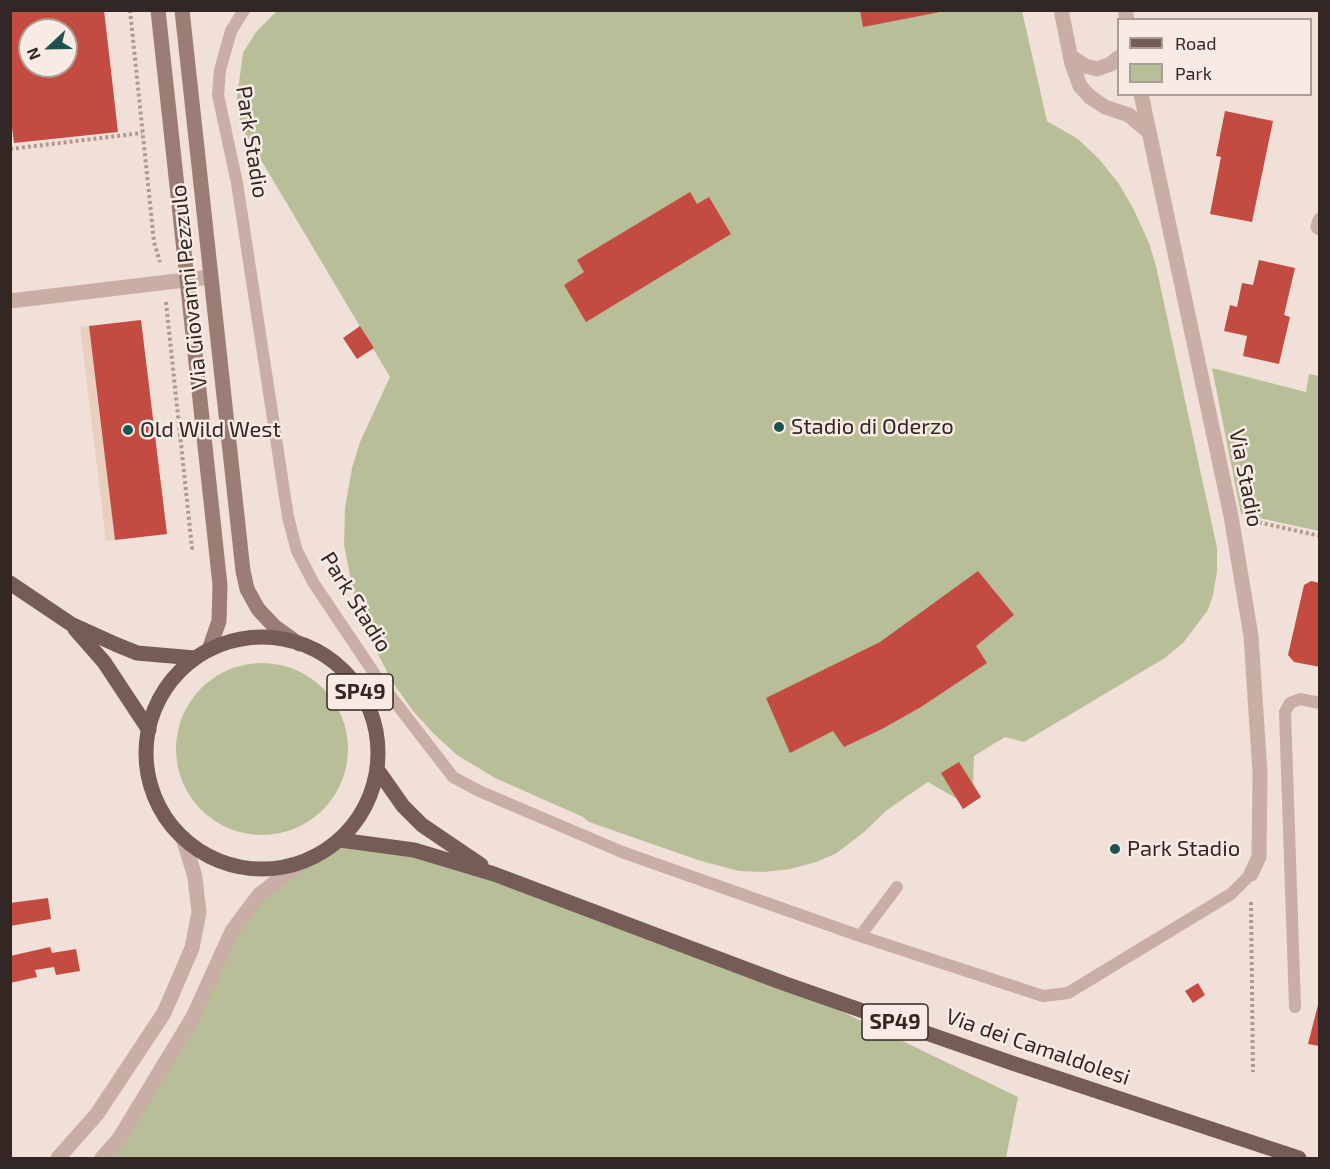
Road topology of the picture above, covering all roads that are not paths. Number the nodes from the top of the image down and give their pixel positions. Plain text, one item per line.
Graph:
1 (158, 10) edge
2 (182, 10) edge
3 (244, 10) edge
4 (1061, 10) edge
5 (1070, 56) junction
6 (1117, 60) edge
7 (1141, 96) edge
8 (1149, 132) junction
9 (1320, 220) edge
10 (1320, 228) edge
11 (210, 278) junction
12 (187, 280) junction
13 (10, 302) edge
14 (10, 582) edge
15 (71, 624) junction
16 (298, 644) junction
17 (209, 650) junction
18 (195, 658) junction
19 (1320, 703) edge
20 (148, 730) junction
21 (377, 769) junction
22 (183, 838) junction
23 (340, 840) junction
24 (300, 863) junction
25 (494, 874) junction
26 (1251, 874) joint
27 (897, 887) dead end
28 (860, 936) junction
29 (1295, 1007) dead end
30 (58, 1158) edge
31 (102, 1158) edge
32 (1299, 1158) edge

1 - 12 street, Via Giovanni Pezzulo
2 - 11 street, Via Giovanni Pezzulo
3 - 28 lane, Park Stadio
4 - 5 street
5 - 6 street
5 - 8 street
7 - 8 street, Via Stadio
8 - 26 street, Via Stadio
9 - 10 street
11 - 12 street
11 - 16 street, Via Giovanni Pezzulo
12 - 13 street
12 - 17 street, Via Giovanni Pezzulo
14 - 15 main road
15 - 18 main road
15 - 20 main road
16 - 17 main road, SP49
16 - 21 main road, SP49
17 - 18 main road, SP49
18 - 20 main road, SP49
19 - 29 lane
20 - 22 main road, SP49
21 - 23 main road, SP49
21 - 25 main road, Via dei Camaldolesi / SP49
22 - 24 main road, SP49
22 - 30 street
23 - 24 main road, SP49
23 - 25 main road, Via dei Camaldolesi / SP49
24 - 31 street
25 - 32 main road, Via dei Camaldolesi / SP49
26 - 28 lane, Park Stadio
27 - 28 lane

